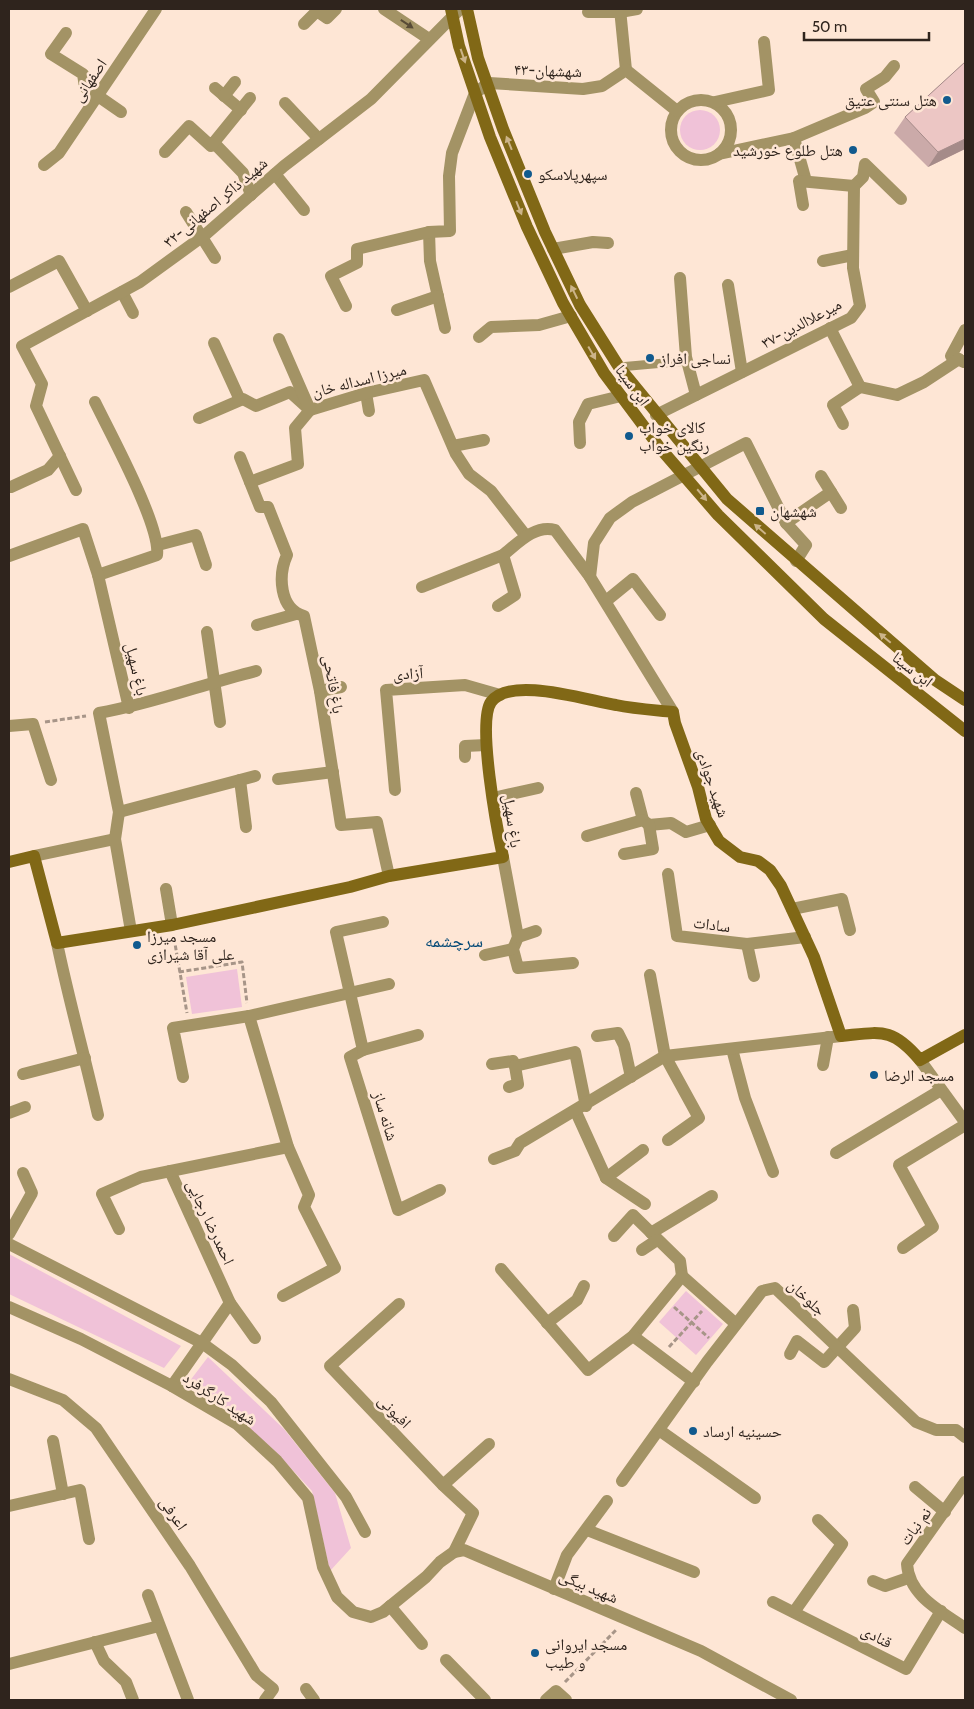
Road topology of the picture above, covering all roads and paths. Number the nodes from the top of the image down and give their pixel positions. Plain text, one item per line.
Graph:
1 (156, 9) edge
2 (336, 9) edge
3 (384, 9) edge
4 (468, 9) edge
5 (637, 9) edge
6 (620, 10) edge
7 (454, 11) edge
8 (588, 12) dead end
9 (304, 24) dead end
10 (66, 33) dead end
11 (429, 39) junction
12 (764, 42) dead end
13 (894, 66) dead end
14 (626, 70) junction
15 (235, 82) dead end
16 (488, 83) junction
17 (475, 92) junction
18 (98, 96) junction
19 (250, 98) dead end
20 (715, 102) junction
21 (285, 104) dead end
22 (241, 110) junction
23 (676, 111) junction
24 (121, 112) dead end
25 (794, 138) junction
26 (319, 139) junction
27 (214, 142) junction
28 (165, 152) dead end
29 (720, 154) junction
30 (44, 165) dead end
31 (275, 174) junction
32 (806, 181) junction
33 (854, 186) junction
34 (251, 195) junction
35 (901, 200) dead end
36 (803, 205) dead end
37 (304, 210) dead end
38 (186, 212) dead end
39 (429, 232) junction
40 (203, 237) junction
41 (608, 243) dead end
42 (553, 248) junction
43 (853, 255) junction
44 (215, 258) dead end
45 (823, 261) dead end
46 (680, 278) dead end
47 (728, 285) dead end
48 (9, 287) edge
49 (122, 292) junction
50 (438, 296) junction
51 (346, 306) dead end
52 (397, 310) dead end
53 (87, 311) junction
54 (133, 313) dead end
55 (570, 316) junction
56 (445, 328) dead end
57 (830, 328) junction
58 (965, 330) edge
59 (479, 337) dead end
60 (279, 340) dead end
61 (214, 343) dead end
62 (687, 361) junction
63 (962, 361) edge
64 (619, 368) junction
65 (742, 372) junction
66 (860, 387) junction
67 (366, 393) junction
68 (696, 395) junction
69 (621, 396) junction
70 (240, 400) junction
71 (95, 402) dead end
72 (310, 410) junction
73 (369, 411) dead end
74 (656, 415) junction
75 (199, 418) dead end
76 (843, 424) dead end
77 (484, 440) dead end
78 (580, 443) dead end
79 (453, 446) junction
80 (60, 456) junction
81 (240, 457) dead end
82 (700, 468) junction
83 (686, 475) junction
84 (821, 476) dead end
85 (250, 482) junction
86 (11, 487) dead end
87 (76, 490) dead end
88 (831, 492) junction
89 (841, 508) dead end
90 (786, 522) junction
91 (526, 536) junction
92 (158, 545) junction
93 (9, 556) edge
94 (503, 556) junction
95 (796, 561) junction
96 (206, 565) dead end
97 (98, 575) junction
98 (590, 577) junction
99 (784, 580) junction
100 (422, 587) dead end
101 (606, 601) junction
102 (498, 606) dead end
103 (296, 614) junction
104 (660, 615) dead end
105 (257, 625) dead end
106 (207, 632) dead end
107 (256, 671) dead end
108 (215, 681) junction
109 (342, 687) dead end
110 (320, 690) junction
111 (500, 695) junction
112 (965, 700) edge
113 (129, 708) junction
114 (673, 712) junction
115 (99, 713) junction
116 (220, 722) dead end
117 (33, 724) junction
118 (9, 726) edge
119 (965, 731) edge
120 (486, 745) junction
121 (465, 757) dead end
122 (333, 772) junction
123 (256, 776) dead end
124 (278, 779) dead end
125 (51, 780) dead end
126 (240, 780) junction
127 (538, 788) dead end
128 (395, 790) dead end
129 (636, 793) dead end
130 (493, 798) junction
131 (119, 812) junction
132 (646, 822) junction
133 (710, 825) junction
134 (246, 827) dead end
135 (587, 836) dead end
136 (115, 839) junction
137 (624, 854) dead end
138 (34, 856) junction
139 (503, 857) junction
140 (9, 862) edge
141 (668, 874) dead end
142 (389, 876) junction
143 (166, 888) dead end
144 (792, 909) junction
145 (383, 922) dead end
146 (172, 925) junction
147 (850, 930) dead end
148 (131, 931) junction
149 (536, 931) dead end
150 (518, 937) junction
151 (805, 937) junction
152 (57, 943) junction
153 (747, 944) junction
154 (513, 949) junction
155 (485, 955) dead end
156 (573, 963) dead end
157 (179, 972) junction
158 (650, 975) dead end
159 (754, 976) dead end
160 (389, 984) dead end
161 (348, 992) junction
162 (249, 1016) junction
163 (189, 1025) junction
164 (418, 1035) dead end
165 (965, 1035) edge
166 (597, 1036) dead end
167 (835, 1037) junction
168 (732, 1049) junction
169 (363, 1050) junction
170 (665, 1056) junction
171 (85, 1058) junction
172 (920, 1060) junction
173 (492, 1064) dead end
174 (823, 1065) dead end
175 (515, 1066) junction
176 (23, 1074) dead end
177 (182, 1077) dead end
178 (631, 1077) junction
179 (509, 1087) dead end
180 (941, 1090) junction
181 (25, 1107) dead end
182 (581, 1109) junction
183 (9, 1113) edge
184 (98, 1115) dead end
185 (965, 1124) edge
186 (668, 1140) dead end
187 (288, 1147) junction
188 (643, 1150) dead end
189 (836, 1154) dead end
190 (494, 1159) dead end
191 (170, 1171) junction
192 (773, 1172) dead end
193 (23, 1173) dead end
194 (606, 1178) junction
195 (440, 1190) dead end
196 (712, 1196) dead end
197 (645, 1204) dead end
198 (119, 1229) dead end
199 (9, 1234) edge
200 (614, 1236) dead end
201 (654, 1236) junction
202 (9, 1244) edge
203 (904, 1248) dead end
204 (642, 1250) dead end
205 (501, 1270) dead end
206 (682, 1276) junction
207 (584, 1286) dead end
208 (283, 1296) dead end
209 (664, 1298) junction
210 (711, 1301) junction
211 (230, 1303) junction
212 (399, 1304) dead end
213 (9, 1307) edge
214 (854, 1310) dead end
215 (547, 1323) junction
216 (692, 1323) junction
217 (736, 1324) junction
218 (633, 1336) junction
219 (255, 1338) dead end
220 (202, 1343) junction
221 (719, 1346) junction
222 (837, 1347) junction
223 (790, 1354) dead end
224 (659, 1356) junction
225 (9, 1379) edge
226 (694, 1382) junction
227 (172, 1386) junction
228 (658, 1430) junction
229 (965, 1437) edge
230 (53, 1441) dead end
231 (489, 1444) dead end
232 (622, 1481) dead end
233 (965, 1482) edge
234 (443, 1485) junction
235 (915, 1487) dead end
236 (62, 1494) junction
237 (755, 1498) dead end
238 (607, 1501) dead end
239 (9, 1506) edge
240 (945, 1512) junction
241 (818, 1520) dead end
242 (587, 1530) junction
243 (365, 1532) dead end
244 (89, 1538) dead end
245 (454, 1552) junction
246 (694, 1572) dead end
247 (908, 1578) junction
248 (873, 1580) dead end
249 (554, 1589) junction
250 (148, 1595) dead end
251 (773, 1602) dead end
252 (386, 1609) junction
253 (941, 1611) junction
254 (794, 1612) junction
255 (627, 1619) junction
256 (160, 1626) junction
257 (965, 1628) edge
258 (95, 1642) junction
259 (422, 1644) dead end
260 (446, 1660) dead end
261 (9, 1664) edge
262 (306, 1689) dead end
263 (556, 1691) junction
264 (133, 1700) edge
265 (188, 1700) edge
266 (265, 1700) edge
267 (314, 1700) edge
268 (485, 1700) edge
269 (546, 1700) edge
270 (566, 1700) edge
271 (791, 1700) edge

1 - 18 street, اصفهانی
2 - 9 street
3 -> 11 street
4 - 16 main road, ابن سینا
5 - 6 street
6 - 8 street
6 - 14 street
7 - 11 street, ۳۲-شهید ذاکر اصفهانی
7 -> 17 main road, ابن سینا
10 - 18 street
11 - 26 street, ۳۲-شهید ذاکر اصفهانی
12 - 20 street
13 - 25 street
14 - 16 street, ۴۳-شهشهان
14 - 23 street
15 - 22 street
16 - 17 street
42 -> 16 main road, ابن سینا
17 - 39 street
17 -> 55 main road, ابن سینا
18 - 24 street
18 - 30 street, اصفهانی
19 - 22 street
20 - 23 street
20 - 29 street
21 - 26 street
22 - 27 street
23 - 29 street
25 - 29 street
25 - 32 street
26 - 31 street, ۳۲-شهید ذاکر اصفهانی
27 - 28 street
27 - 34 street
31 - 34 street, ۳۲-شهید ذاکر اصفهانی
31 - 37 street
32 - 33 street
32 - 36 street
33 - 35 street
33 - 43 street, ۳۷-میرعلاالدین
34 - 40 street, ۳۲-شهید ذاکر اصفهانی
38 - 40 street
39 - 50 street
39 - 51 street
40 - 44 street
40 - 49 street, ۳۲-شهید ذاکر اصفهانی
41 - 42 street
64 -> 42 main road, ابن سینا
43 - 45 street
43 - 57 street, ۳۷-میرعلاالدین
46 - 62 street
47 - 65 street
48 - 53 street
49 - 53 street, ۳۲-شهید ذاکر اصفهانی
49 - 54 street
50 - 52 street
50 - 56 street
53 - 80 street, ۳۲-شهید ذاکر اصفهانی
55 - 59 street
55 -> 69 main road, ابن سینا
57 - 65 street, ۳۷-میرعلاالدین
57 - 66 street
58 - 63 street
60 - 72 street
61 - 70 street
62 - 64 lane
62 - 68 street
63 - 66 street
64 - 74 main road, ابن سینا
65 - 68 street, ۳۷-میرعلاالدین
66 - 76 street
67 - 72 street, میرزا اسداله خان
67 - 73 street
67 - 79 street, میرزا اسداله خان
68 - 74 street, ۳۷-میرعلاالدین
69 - 78 street
69 - 83 main road, ابن سینا
70 - 72 street, میرزا اسداله خان
70 - 75 street
71 - 92 street
72 - 85 street
74 - 82 main road, ابن سینا
77 - 79 street
79 - 91 street
80 - 86 street
80 - 87 street, ۳۲-شهید ذاکر اصفهانی
81 - 85 street, باغ فاتحی
82 - 83 street
82 - 90 street
95 -> 82 main road, ابن سینا
83 - 98 street
83 -> 99 main road, ابن سینا
84 - 88 street
85 - 103 street, باغ فاتحی
88 - 89 street
88 - 90 street
90 - 95 street
91 - 94 street, شهید جوادی
91 - 98 street, شهید جوادی
92 - 96 street
92 - 97 street
93 - 97 street, باغ سهیل
94 - 100 street
94 - 102 street
95 - 99 main road
112 -> 95 main road, ابن سینا
97 - 113 street, باغ سهیل
98 - 101 street, شهید جوادی
99 - 119 main road, ابن سینا
101 - 104 street
101 - 114 street, شهید جوادی
103 - 105 street
103 - 110 street, باغ فاتحی
106 - 108 street
107 - 108 street
108 - 113 street
108 - 116 street
109 - 110 street
110 - 122 street, باغ فاتحی
111 - 114 main road
111 - 120 main road, باغ سهیل
111 - 128 street, آزادی
113 - 115 street, باغ سهیل
114 - 133 main road, شهید جوادی
115 - 117 path
115 - 131 street
117 - 118 street
117 - 125 street
120 - 121 street
120 - 130 main road, باغ سهیل
122 - 124 street
122 - 142 street, باغ فاتحی
123 - 126 street
126 - 131 street
126 - 134 street
127 - 130 street
129 - 132 street
130 - 139 main road, باغ سهیل
131 - 136 street
132 - 133 street
132 - 135 street
132 - 137 street
133 - 144 main road, شهید جوادی
136 - 138 street
136 - 148 street
138 - 140 main road
138 - 152 main road
139 - 142 main road, باغ سهیل
139 - 150 street
141 - 153 street, سادات
142 - 146 main road, باغ سهیل
143 - 146 street
144 - 147 street
144 - 151 main road, شهید جوادی
145 - 161 street
146 - 148 main road, باغ سهیل
146 - 157 path
148 - 152 main road, باغ سهیل
149 - 150 street
150 - 154 street
151 - 153 street, سادات
151 - 167 main road, شهید جوادی
152 - 171 street
153 - 159 street
154 - 155 street
154 - 156 street
157 - 162 path
157 - 163 path
158 - 170 street
160 - 161 street
161 - 162 street
161 - 169 street
162 - 163 street
162 - 187 street
163 - 177 street
164 - 169 street
165 - 172 main road
166 - 178 street
167 - 168 street
167 - 172 main road
167 - 174 street
168 - 170 street
168 - 192 street
169 - 195 street, شانه ساز
170 - 178 street
170 - 186 street
171 - 176 street
171 - 184 street
172 - 180 street
173 - 175 street
175 - 179 street
175 - 182 street
178 - 182 street
180 - 185 street
180 - 189 street
181 - 183 street
182 - 190 street
182 - 194 street
185 - 203 street
187 - 191 street, احمدرضا رجایی
187 - 208 street
188 - 194 street
191 - 198 street
191 - 211 street, احمدرضا رجایی
193 - 199 street
194 - 197 street
196 - 201 street
200 - 201 street
201 - 204 street
201 - 206 street
202 - 220 street, شهید کارگرفرد
205 - 215 street
206 - 209 street
206 - 210 street
207 - 215 street
209 - 216 path
209 - 218 street
210 - 216 path
210 - 217 street
211 - 219 street, احمدرضا رجایی
211 - 220 street
212 - 234 street, افیونی
213 - 227 street, شهید کارگرفرد
214 - 222 street
215 - 218 street
216 - 221 path
216 - 224 path
217 - 221 street, جلوخان
217 - 222 street, جلوخان
218 - 224 street
220 - 227 street
220 - 243 street, شهید کارگرفرد
221 - 226 street, جلوخان
222 - 223 street
222 - 229 street, جلوخان
224 - 226 street
225 - 266 street, اعرفی
226 - 228 street, جلوخان
227 - 252 street, شهید کارگرفرد
228 - 232 street, جلوخان
228 - 237 street
230 - 236 street
231 - 234 street
233 - 240 street, نم نبات
234 - 245 street, افیونی
235 - 240 street
236 - 239 street
236 - 244 street
238 - 242 street
240 - 247 street, نم نبات
241 - 254 street
242 - 246 street
242 - 249 street
245 - 249 street, شهید بیگی
245 - 252 street
247 - 248 street
247 - 253 street
249 - 255 street, شهید بیگی
250 - 256 street
251 - 254 street, قنادی
252 - 259 street
253 - 254 street, قنادی
253 - 257 street
255 - 263 path
255 - 271 street, شهید بیگی
256 - 258 street
256 - 265 street
258 - 261 street
258 - 264 street
260 - 268 street
262 - 267 street
263 - 269 street
263 - 270 street

